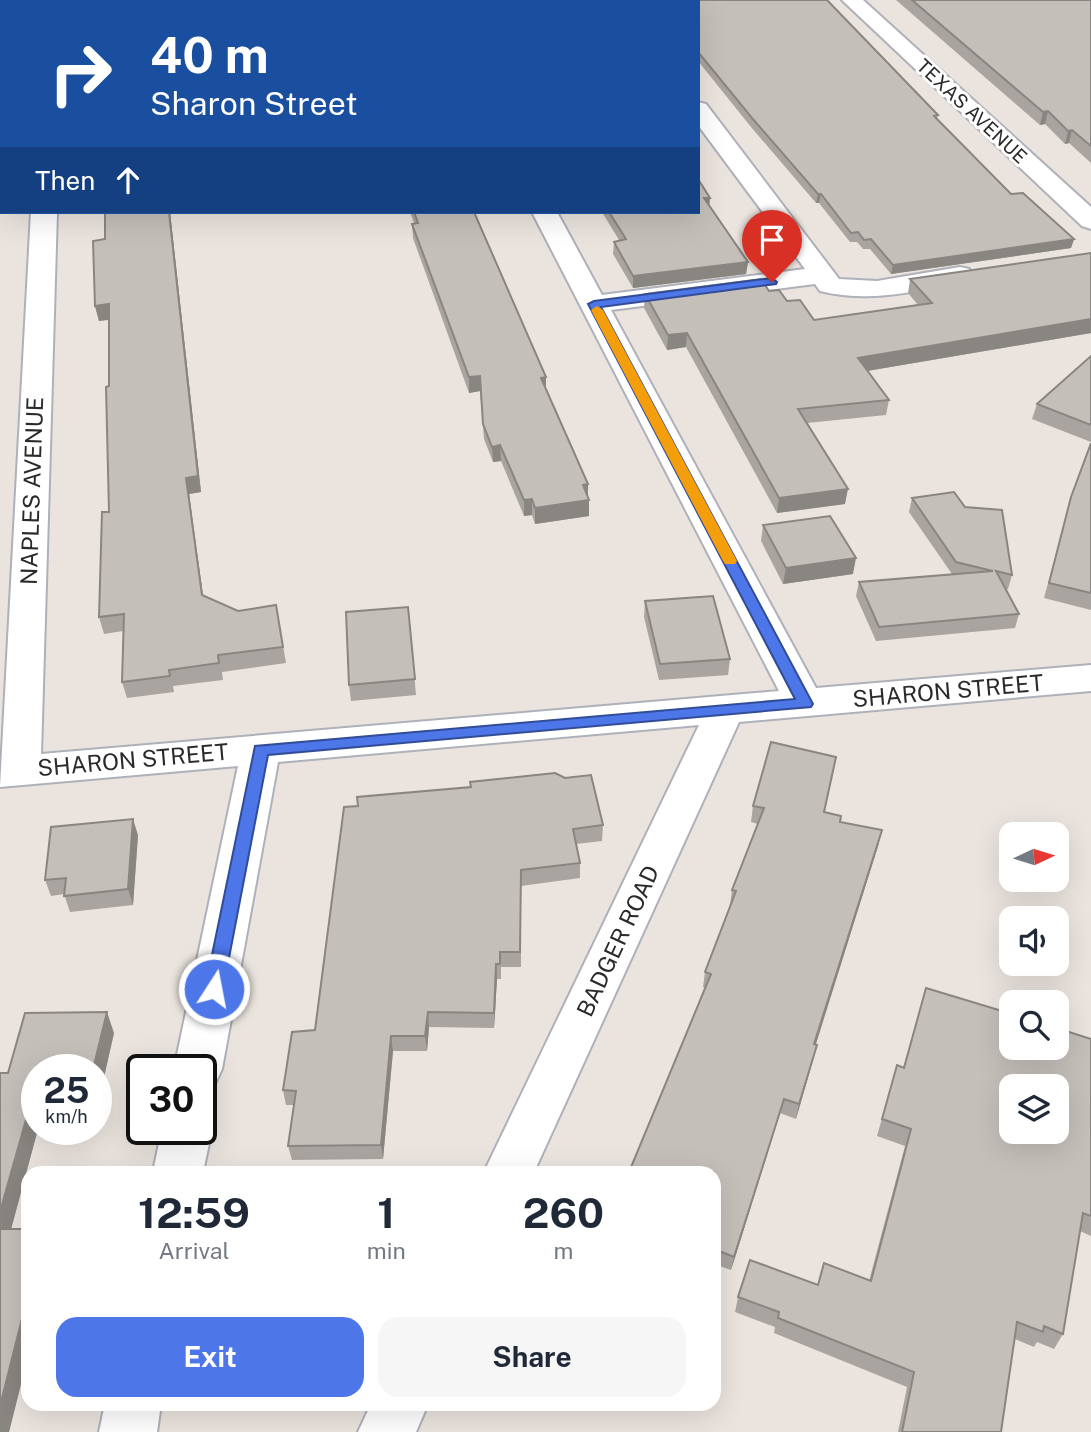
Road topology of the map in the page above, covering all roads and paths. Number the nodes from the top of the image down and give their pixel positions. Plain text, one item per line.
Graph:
1 (852, 0) edge
2 (700, 112) edge
3 (44, 214) edge
4 (546, 214) edge
5 (1091, 221) edge
6 (983, 272) edge
7 (833, 283) junction
8 (594, 304) junction
9 (1091, 678) edge
10 (805, 704) junction
11 (726, 709) junction
12 (261, 750) junction
13 (11, 771) edge
14 (201, 1054) edge
15 (184, 1145) edge
16 (179, 1166) edge
17 (512, 1166) edge
18 (132, 1411) edge
19 (397, 1411) edge
20 (128, 1432) edge
21 (387, 1432) edge

1 - 5 street, TEXAS AVENUE
2 - 7 street
3 - 13 street, NAPLES AVENUE
4 - 8 street
6 - 7 street
7 - 8 street
8 - 10 street
9 - 10 street, SHARON STREET
10 - 11 street, SHARON STREET
11 - 12 street, SHARON STREET
11 - 17 street, BADGER ROAD
12 - 13 street, SHARON STREET
12 - 14 street
15 - 16 street
18 - 20 street
19 - 21 street

